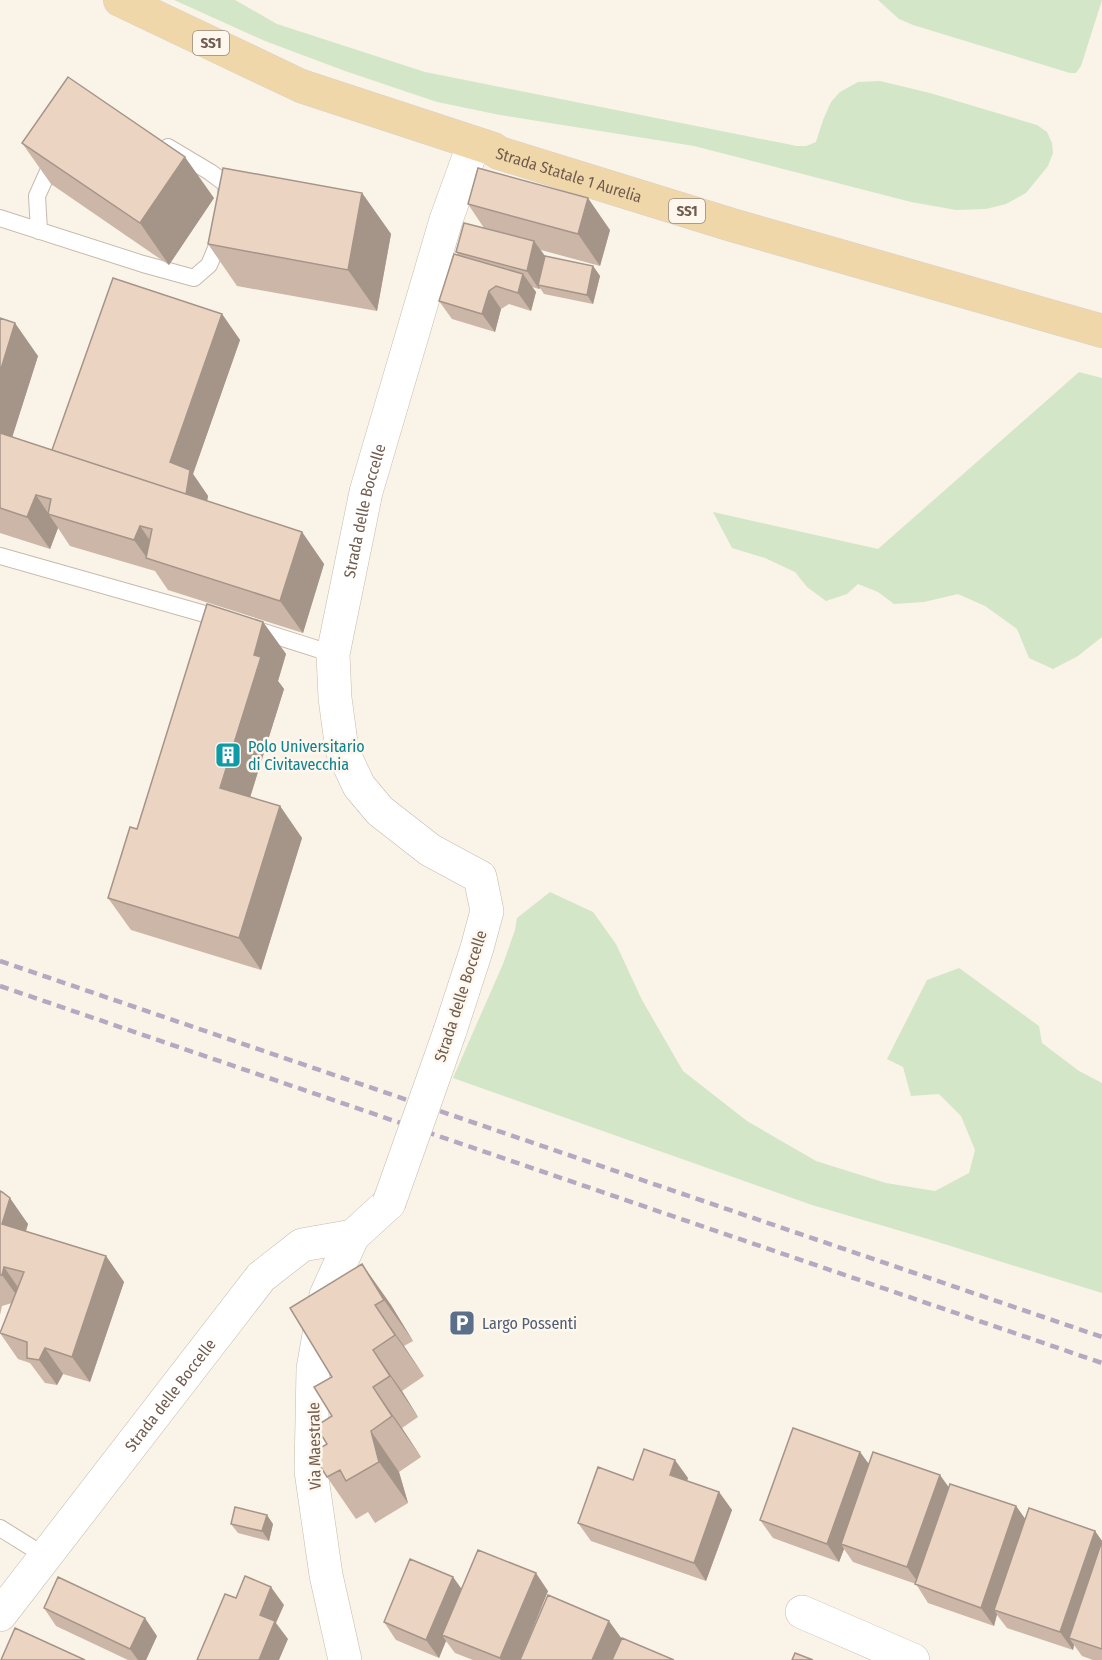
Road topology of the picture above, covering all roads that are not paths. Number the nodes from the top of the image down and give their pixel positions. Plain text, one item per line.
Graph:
1 (120, 0) edge
2 (157, 139) edge
3 (62, 142) edge
4 (474, 143) junction
5 (0, 218) edge
6 (39, 231) junction
7 (1102, 331) edge
8 (0, 556) edge
9 (333, 654) junction
10 (353, 1236) junction
11 (0, 1528) edge
12 (45, 1556) junction
13 (802, 1611) dead end
14 (0, 1615) edge
15 (345, 1660) edge
16 (913, 1660) edge

1 - 4 main road, Strada Statale 1 Aurelia / SS1
2 - 6 lane
3 - 6 lane
4 - 7 main road, Strada Statale 1 Aurelia / SS1
4 - 9 street, Strada delle Boccelle
5 - 6 lane
8 - 9 lane
9 - 10 street, Strada delle Boccelle, bridge
10 - 12 street, Strada delle Boccelle
10 - 15 street, Via Maestrale
11 - 12 lane
12 - 14 street, Strada delle Boccelle
13 - 16 street

